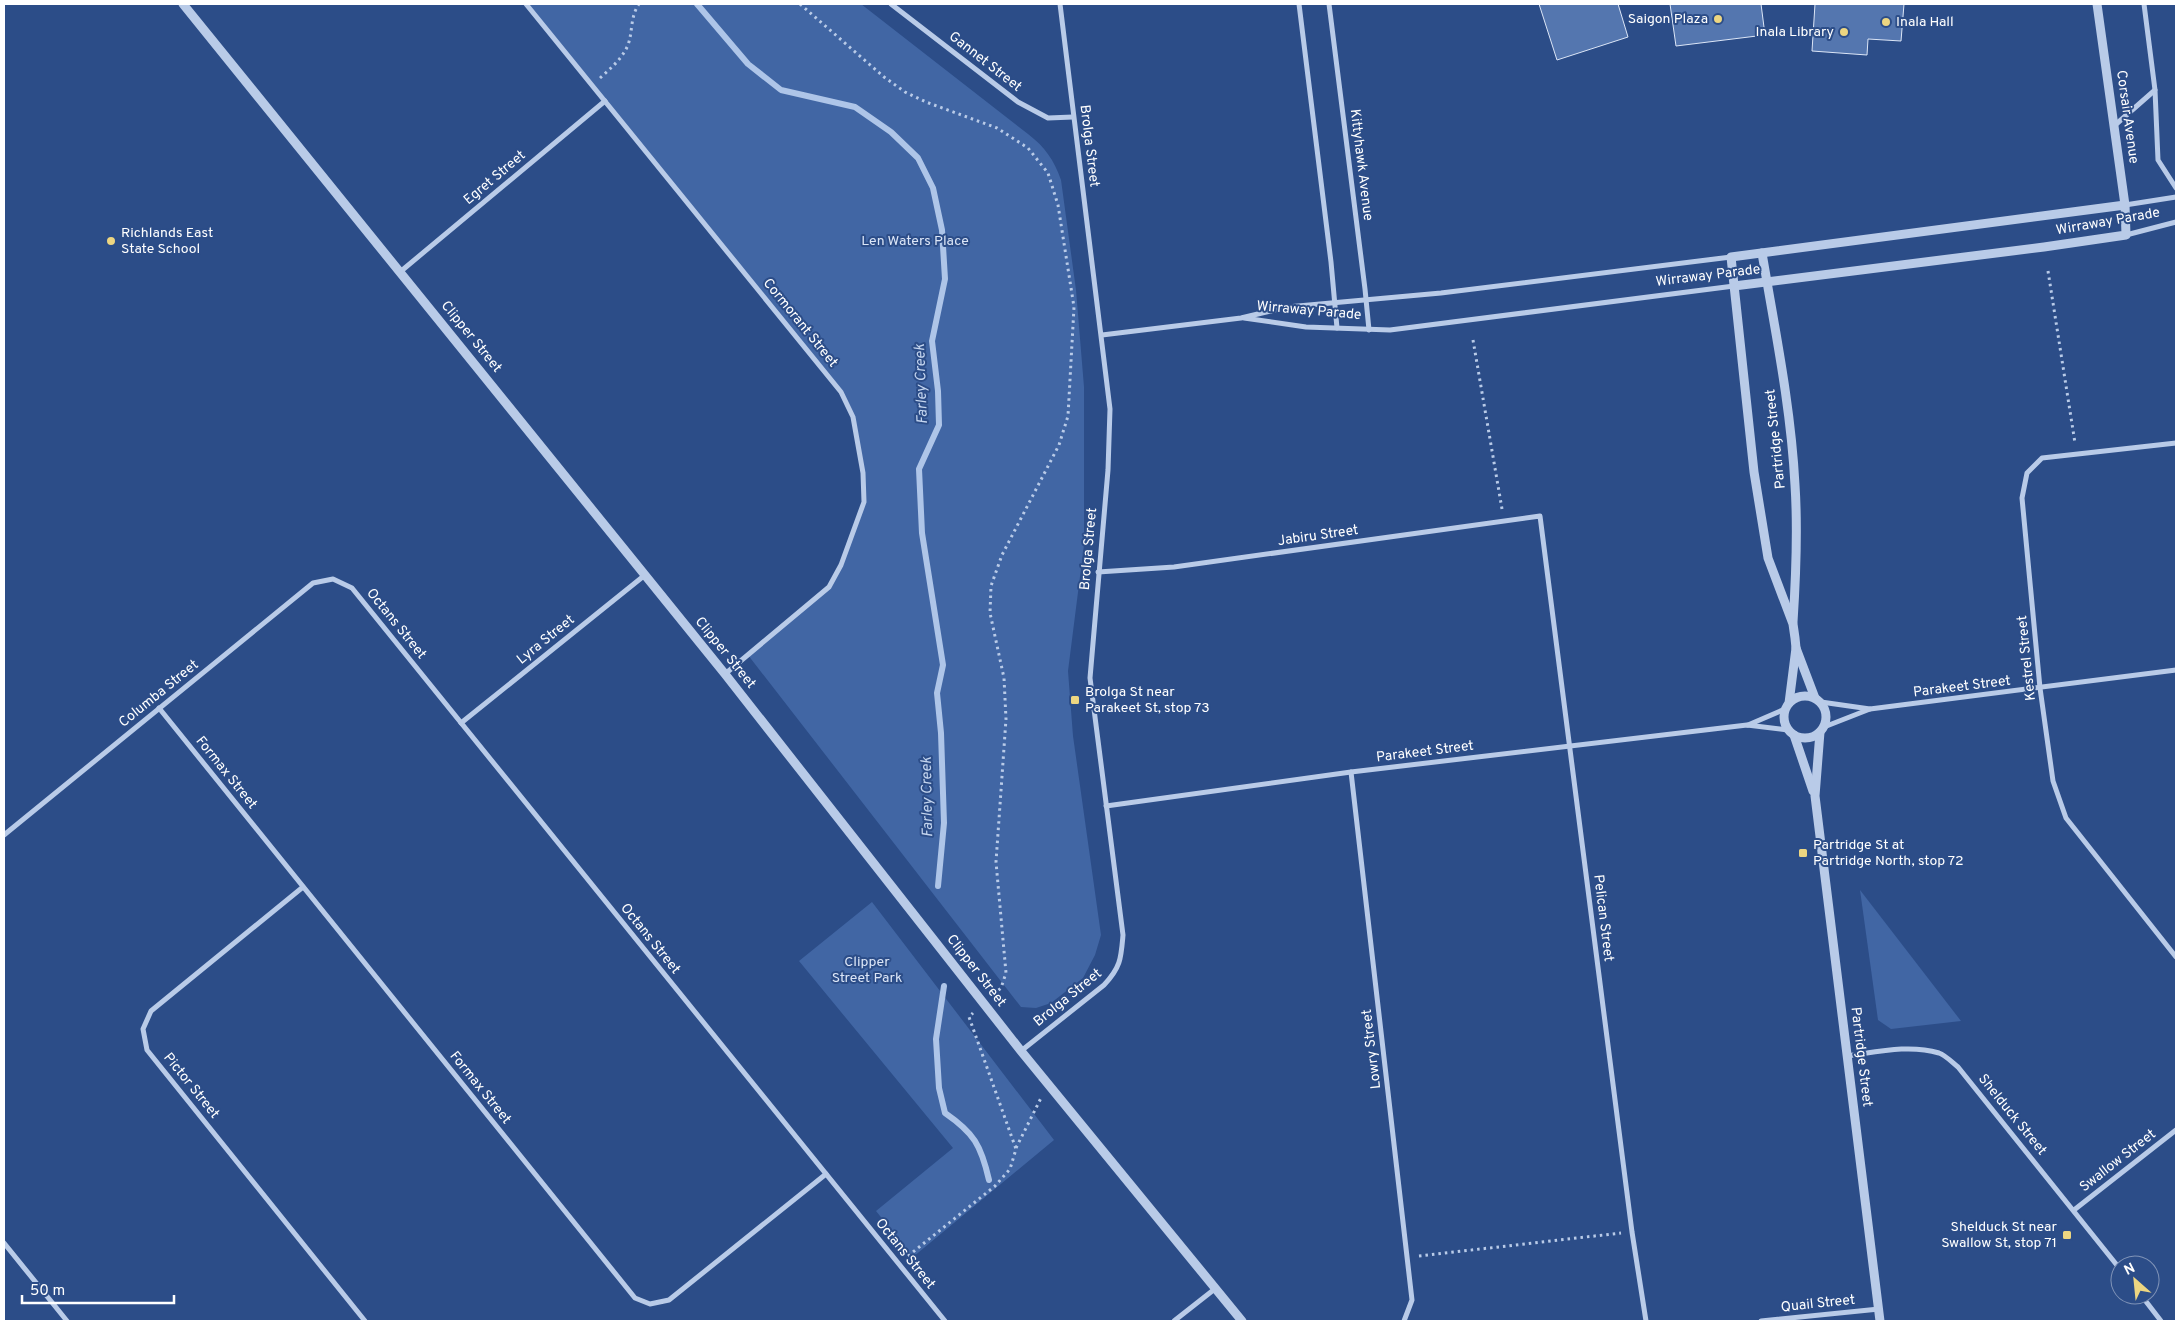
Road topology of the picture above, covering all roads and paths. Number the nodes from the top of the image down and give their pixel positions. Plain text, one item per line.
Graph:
1 (183, 4) edge
2 (526, 4) edge
3 (639, 4) edge
4 (800, 4) edge
5 (891, 4) edge
6 (1060, 4) edge
7 (1299, 4) edge
8 (1329, 4) edge
9 (2097, 4) edge
10 (2144, 4) edge
11 (592, 85) junction
12 (2155, 90) junction
13 (605, 101) junction
14 (1073, 117) junction
15 (2113, 127) junction
16 (2176, 188) edge
17 (2176, 197) edge
18 (2126, 205) junction
19 (2176, 222) edge
20 (2126, 234) junction
21 (1762, 252) junction
22 (1731, 257) junction
23 (2048, 271) dead end
24 (400, 272) junction
25 (1767, 283) junction
26 (1734, 286) junction
27 (1367, 301) junction
28 (1335, 302) junction
29 (1241, 318) junction
30 (1337, 328) junction
31 (1369, 330) junction
32 (1102, 335) junction
33 (1473, 340) dead end
34 (2176, 443) edge
35 (2077, 454) junction
36 (1540, 516) joint
37 (1504, 522) junction
38 (1098, 572) junction
39 (645, 575) junction
40 (333, 579) joint
41 (1793, 624) junction
42 (1796, 648) junction
43 (2176, 670) edge
44 (725, 674) junction
45 (2040, 688) junction
46 (1818, 700) junction
47 (1787, 706) junction
48 (159, 708) junction
49 (1870, 709) junction
50 (461, 723) junction
51 (1747, 725) junction
52 (1822, 730) junction
53 (1791, 733) junction
54 (1569, 747) junction
55 (1351, 772) junction
56 (1815, 796) junction
57 (1106, 806) junction
58 (4, 835) edge
59 (304, 887) junction
60 (2176, 957) edge
61 (984, 1003) junction
62 (1021, 1051) junction
63 (1847, 1056) junction
64 (1048, 1084) junction
65 (2176, 1130) edge
66 (1016, 1149) junction
67 (826, 1174) junction
68 (2074, 1210) junction
69 (1632, 1232) junction
70 (4, 1243) edge
71 (2110, 1256) edge
72 (1408, 1257) junction
73 (898, 1264) junction
74 (1216, 1288) junction
75 (2149, 1305) edge
76 (1878, 1309) junction
77 (938, 1319) edge
78 (67, 1321) edge
79 (365, 1321) edge
80 (944, 1321) edge
81 (1174, 1321) edge
82 (1242, 1321) edge
83 (1404, 1321) edge
84 (1646, 1321) edge
85 (1760, 1321) edge
86 (1880, 1321) edge
87 (2161, 1321) edge

1 - 24 street, Clipper Street
2 - 11 street, Cormorant Street
3 - 11 path
4 - 61 path
5 - 14 street, Gannet Street
6 - 14 street, Brolga Street
7 - 28 street
8 - 27 street, Kittyhawk Avenue
9 - 15 street, Corsair Avenue
10 - 12 street
11 - 13 street, Cormorant Street
12 - 15 street
12 - 16 street
13 - 24 street, Egret Street
13 - 44 street, Cormorant Street
14 - 32 street, Brolga Street
15 - 18 street, Corsair Avenue
17 - 18 street, Wirraway Parade
18 - 20 street, Corsair Avenue
18 - 21 street, Wirraway Parade
19 - 20 street, Wirraway Parade
20 - 25 street, Wirraway Parade
21 - 22 street, Wirraway Parade
21 - 25 street, Partridge Street
22 - 26 street, Partridge Street
22 - 27 street, Wirraway Parade
23 - 35 path
24 - 39 street, Clipper Street
25 - 26 street, Wirraway Parade
25 - 41 street, Partridge Street
26 - 31 street, Wirraway Parade
26 - 41 street, Partridge Street
27 - 28 street, Wirraway Parade
27 - 31 street, Kittyhawk Avenue
28 - 29 street, Wirraway Parade
28 - 30 street
29 - 30 street, Wirraway Parade
29 - 32 street, Wirraway Parade
30 - 31 street, Wirraway Parade
32 - 38 street, Brolga Street
33 - 37 path
34 - 35 street, Kestrel Street
35 - 45 street, Kestrel Street
36 - 37 street, Jabiru Street
36 - 54 street, Pelican Street
37 - 38 street, Jabiru Street
38 - 57 street, Brolga Street
39 - 44 street, Clipper Street
39 - 50 street, Lyra Street
40 - 48 street, Columba Street
40 - 50 street, Octans Street
41 - 42 street, Partridge Street
42 - 46 street, Partridge Street
42 - 47 street, Partridge Street
43 - 45 street, Parakeet Street
44 - 61 street, Clipper Street
45 - 49 street, Parakeet Street
45 - 60 street, Kestrel Street
46 - 47 street
46 - 49 street, Parakeet Street
46 - 52 street
47 - 51 street, Parakeet Street
47 - 53 street
48 - 58 street, Columba Street
48 - 59 street, Formax Street
49 - 52 street, Parakeet Street
50 - 67 street, Octans Street
51 - 53 street, Parakeet Street
51 - 54 street, Parakeet Street
52 - 53 street
52 - 56 street, Partridge Street
53 - 56 street, Partridge Street
54 - 55 street, Parakeet Street
54 - 69 street, Pelican Street
55 - 57 street, Parakeet Street
55 - 72 street, Lowry Street
56 - 63 street, Partridge Street
57 - 62 street, Brolga Street
59 - 67 street, Formax Street
59 - 79 street, Pictor Street
61 - 62 street, Clipper Street
61 - 66 path
62 - 64 street, Clipper Street
63 - 68 street, Shelduck Street
63 - 76 street, Partridge Street
64 - 66 path
64 - 74 street, Clipper Street
65 - 68 street, Swallow Street
66 - 73 path
67 - 73 street, Octans Street
68 - 71 street, Shelduck Street
69 - 72 path
69 - 84 street, Pelican Street
70 - 78 street
72 - 83 street, Lowry Street
73 - 77 street, Octans Street
74 - 81 street
74 - 82 street, Clipper Street
75 - 87 street
76 - 85 street, Quail Street
76 - 86 street, Partridge Street
77 - 80 street, Octans Street

